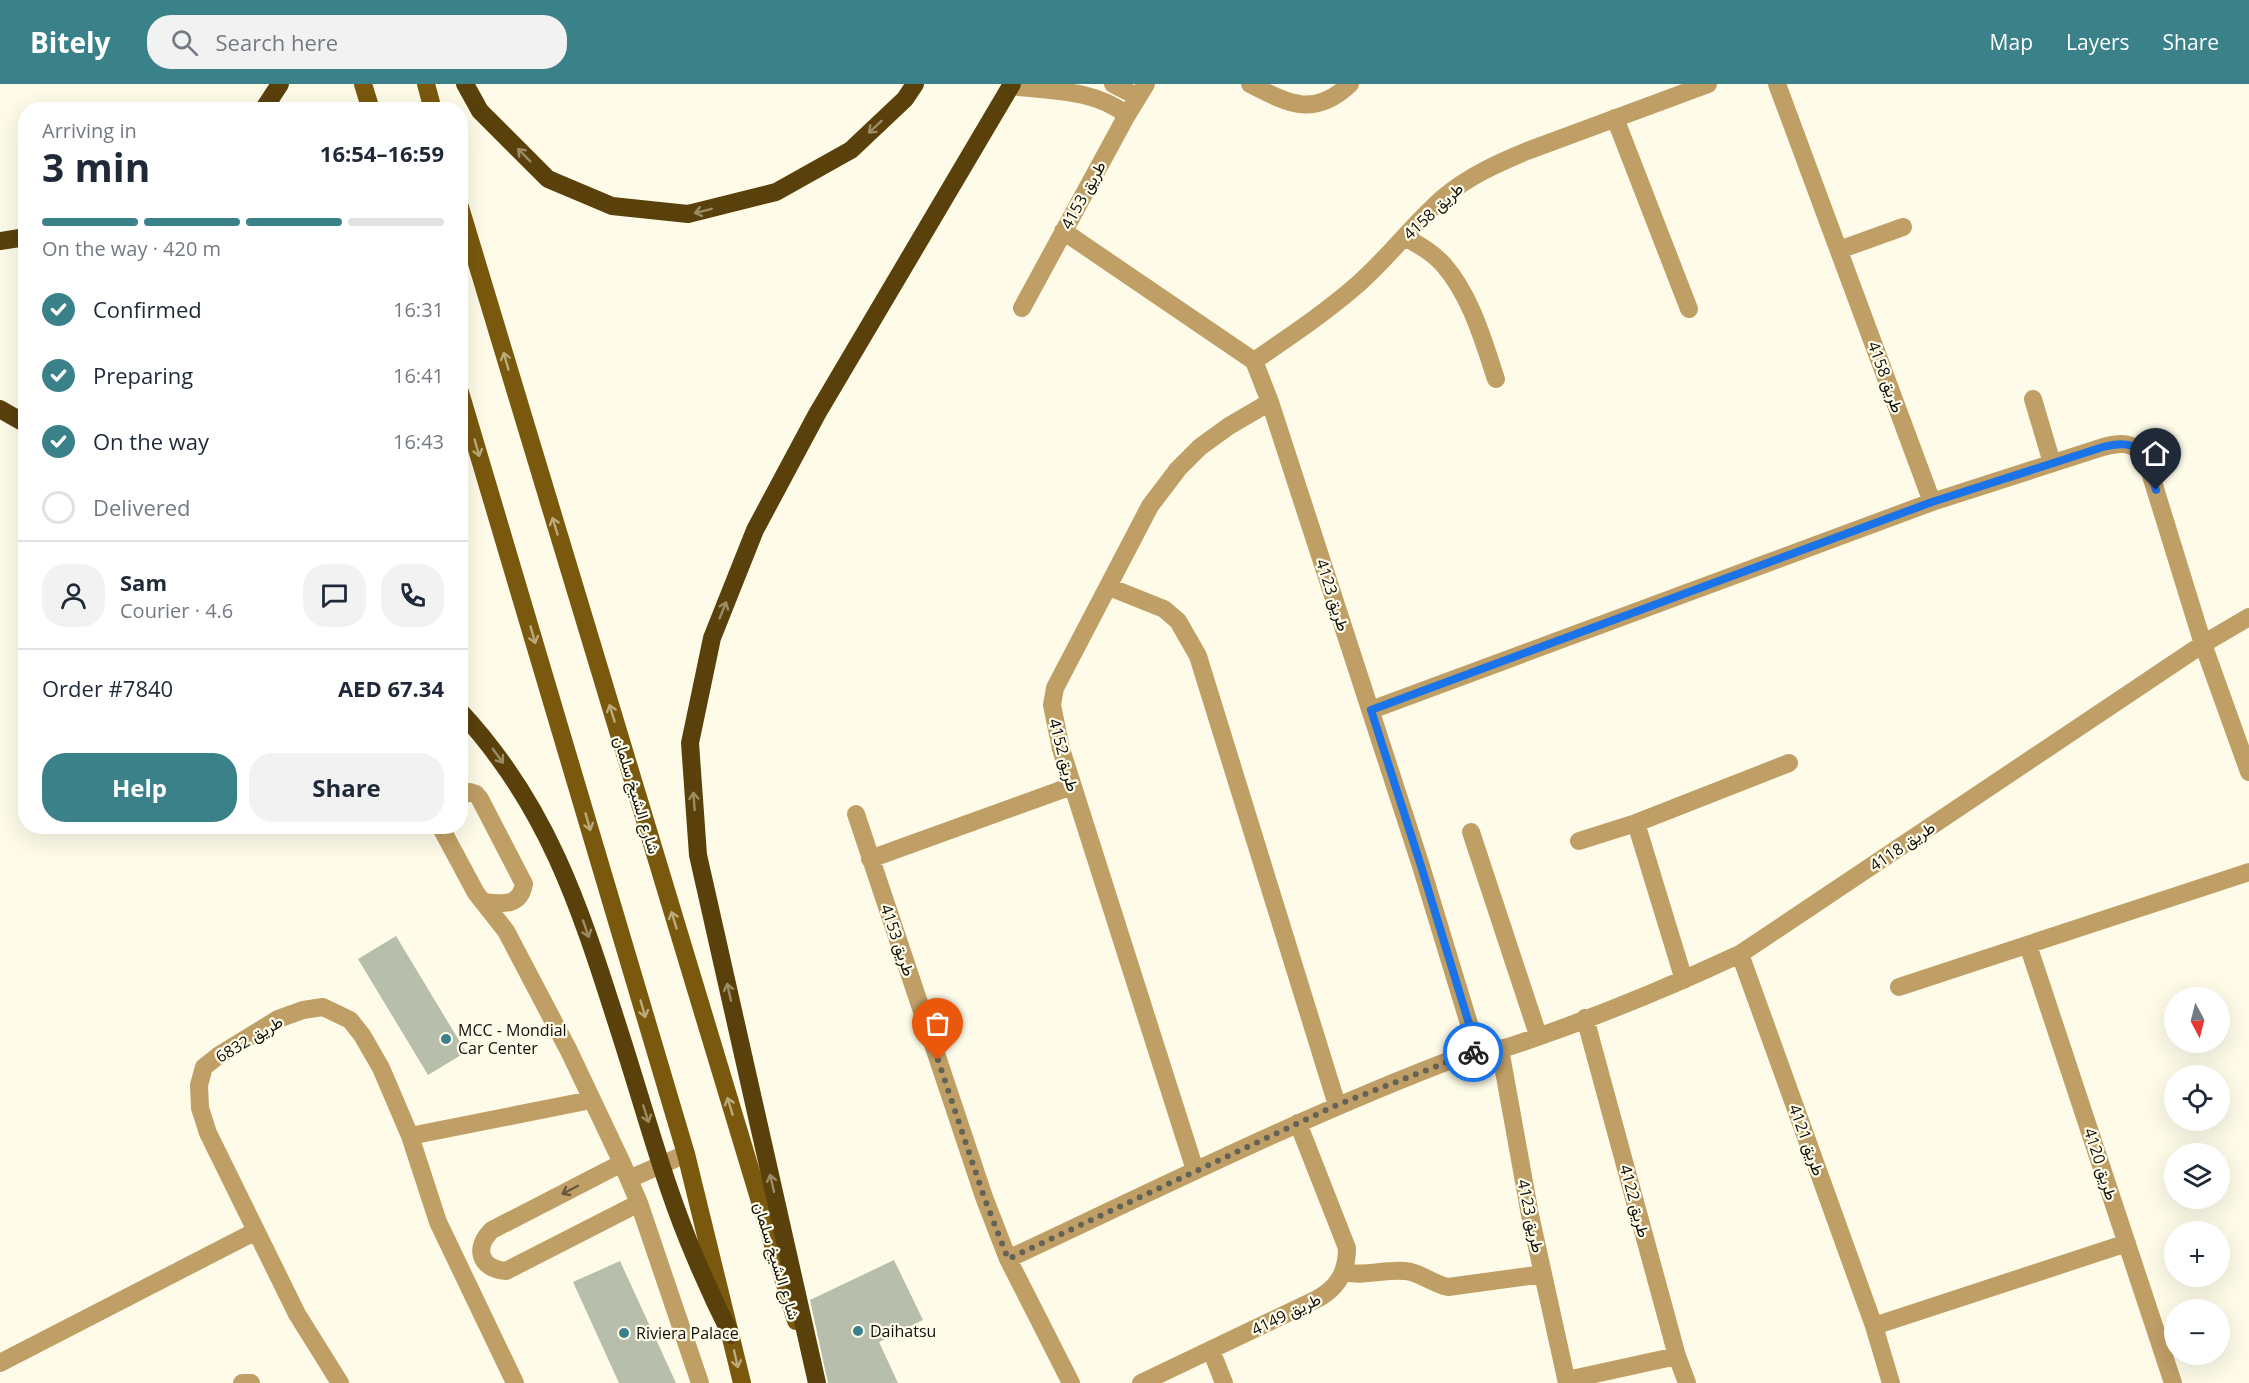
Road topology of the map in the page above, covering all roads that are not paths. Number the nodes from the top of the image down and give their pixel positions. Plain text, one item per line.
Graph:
1 (280, 84) edge
2 (363, 84) edge
3 (426, 84) edge
4 (465, 84) edge
5 (915, 84) edge
6 (1113, 84) edge
7 (1250, 84) edge
8 (1350, 84) edge
9 (1708, 84) edge
10 (1777, 84) edge
11 (1012, 85) edge
12 (1142, 91) edge
13 (268, 102) edge
14 (369, 102) edge
15 (431, 102) edge
16 (1127, 115) junction
17 (1615, 118) junction
18 (1903, 227) dead end
19 (1063, 231) junction
20 (468, 233) edge
21 (1405, 237) junction
22 (18, 239) edge
23 (0, 242) edge
24 (1839, 250) junction
25 (1022, 308) dead end
26 (1689, 309) dead end
27 (1254, 361) junction
28 (1497, 379) dead end
29 (2033, 399) dead end
30 (1270, 402) junction
31 (0, 409) edge
32 (18, 419) edge
33 (468, 419) edge
34 (2052, 463) junction
35 (1932, 502) junction
36 (1109, 586) junction
37 (2249, 617) edge
38 (2203, 644) junction
39 (1371, 710) junction
40 (468, 720) edge
41 (1789, 763) dead end
42 (2249, 772) edge
43 (1072, 786) junction
44 (468, 793) edge
45 (856, 814) dead end
46 (1636, 823) junction
47 (1471, 832) dead end
48 (444, 834) edge
49 (1579, 841) dead end
50 (870, 859) junction
51 (2249, 872) edge
52 (483, 902) junction
53 (2028, 945) junction
54 (1740, 954) junction
55 (1684, 980) junction
56 (1899, 987) dead end
57 (1586, 1018) junction
58 (1538, 1035) junction
59 (1500, 1049) junction
60 (1477, 1050) junction
61 (591, 1100) junction
62 (1337, 1105) junction
63 (1298, 1123) junction
64 (410, 1136) junction
65 (686, 1154) junction
66 (662, 1164) junction
67 (1196, 1170) junction
68 (625, 1171) junction
69 (639, 1203) junction
70 (256, 1231) junction
71 (2127, 1243) junction
72 (1008, 1259) junction
73 (1344, 1272) junction
74 (1543, 1274) junction
75 (1874, 1326) junction
76 (730, 1335) junction
77 (1211, 1350) junction
78 (1677, 1356) junction
79 (0, 1363) edge
80 (1567, 1381) edge
81 (242, 1383) edge
82 (250, 1383) edge
83 (340, 1383) edge
84 (515, 1383) edge
85 (700, 1383) edge
86 (742, 1383) edge
87 (816, 1383) edge
88 (1071, 1383) edge
89 (1142, 1383) edge
90 (1224, 1383) edge
91 (1687, 1383) edge
92 (1891, 1383) edge
93 (2173, 1383) edge

1 - 13 highway
2 - 14 main road
3 - 15 main road
5 -> 4 highway
6 - 12 street
7 - 8 street
9 - 17 street, طريق 4158
10 - 24 street, طريق 4158
11 - 16 street
87 -> 11 highway
12 - 16 street, طريق 4153
16 - 19 street, طريق 4153
17 - 21 street, طريق 4158
17 - 26 street
18 - 24 street
19 - 25 street, طريق 4153
19 - 27 street
87 -> 20 main road, شارع الشيخ سلمان
21 - 27 street, طريق 4158
21 - 28 street
22 - 23 highway
24 - 35 street, طريق 4158
27 - 30 street, طريق 4123
29 - 34 street
30 - 36 street, طريق 4152
30 - 39 street, طريق 4123
31 - 32 highway
33 -> 65 main road
34 - 35 street
34 - 38 street
35 - 39 street
36 - 43 street, طريق 4152
36 - 62 street
37 - 38 street, طريق 4118
38 - 42 street
38 - 54 street, طريق 4118
39 - 60 street, طريق 4123
40 -> 66 highway
41 - 46 street
43 - 50 street
43 - 67 street, طريق 4152
44 - 52 street
45 - 50 street, طريق 4153
46 - 49 street
46 - 55 street
47 - 58 street
48 - 52 street
50 - 72 street, طريق 4153
51 - 53 street
52 - 61 street
53 - 56 street
53 - 71 street, طريق 4120
54 - 55 street, طريق 4118
54 - 75 street, طريق 4121
55 - 57 street, طريق 4118
57 - 58 street
57 - 78 street, طريق 4122
58 - 59 street
59 - 60 street
59 - 74 street, طريق 4123
60 - 62 street
61 - 64 street
61 - 68 street
62 - 63 street
63 - 67 street
63 - 73 street
64 - 70 street, طريق 6832
64 - 84 street, طريق 6832
65 - 66 street
65 - 76 main road
66 - 68 street
66 - 76 highway
67 - 72 street
68 - 69 street
68 -> 69 street
69 - 85 street
70 - 79 street
70 - 83 street, طريق 6832
71 - 75 street
71 - 93 street, طريق 4120
72 - 88 street, طريق 4153
73 - 74 street
73 - 77 street, طريق 4149
74 - 80 street, طريق 4123
75 - 92 street, طريق 4121
76 -> 86 main road
77 - 89 street, طريق 4149
77 - 90 street
78 - 80 street
78 - 91 street, طريق 4122
81 - 82 street

